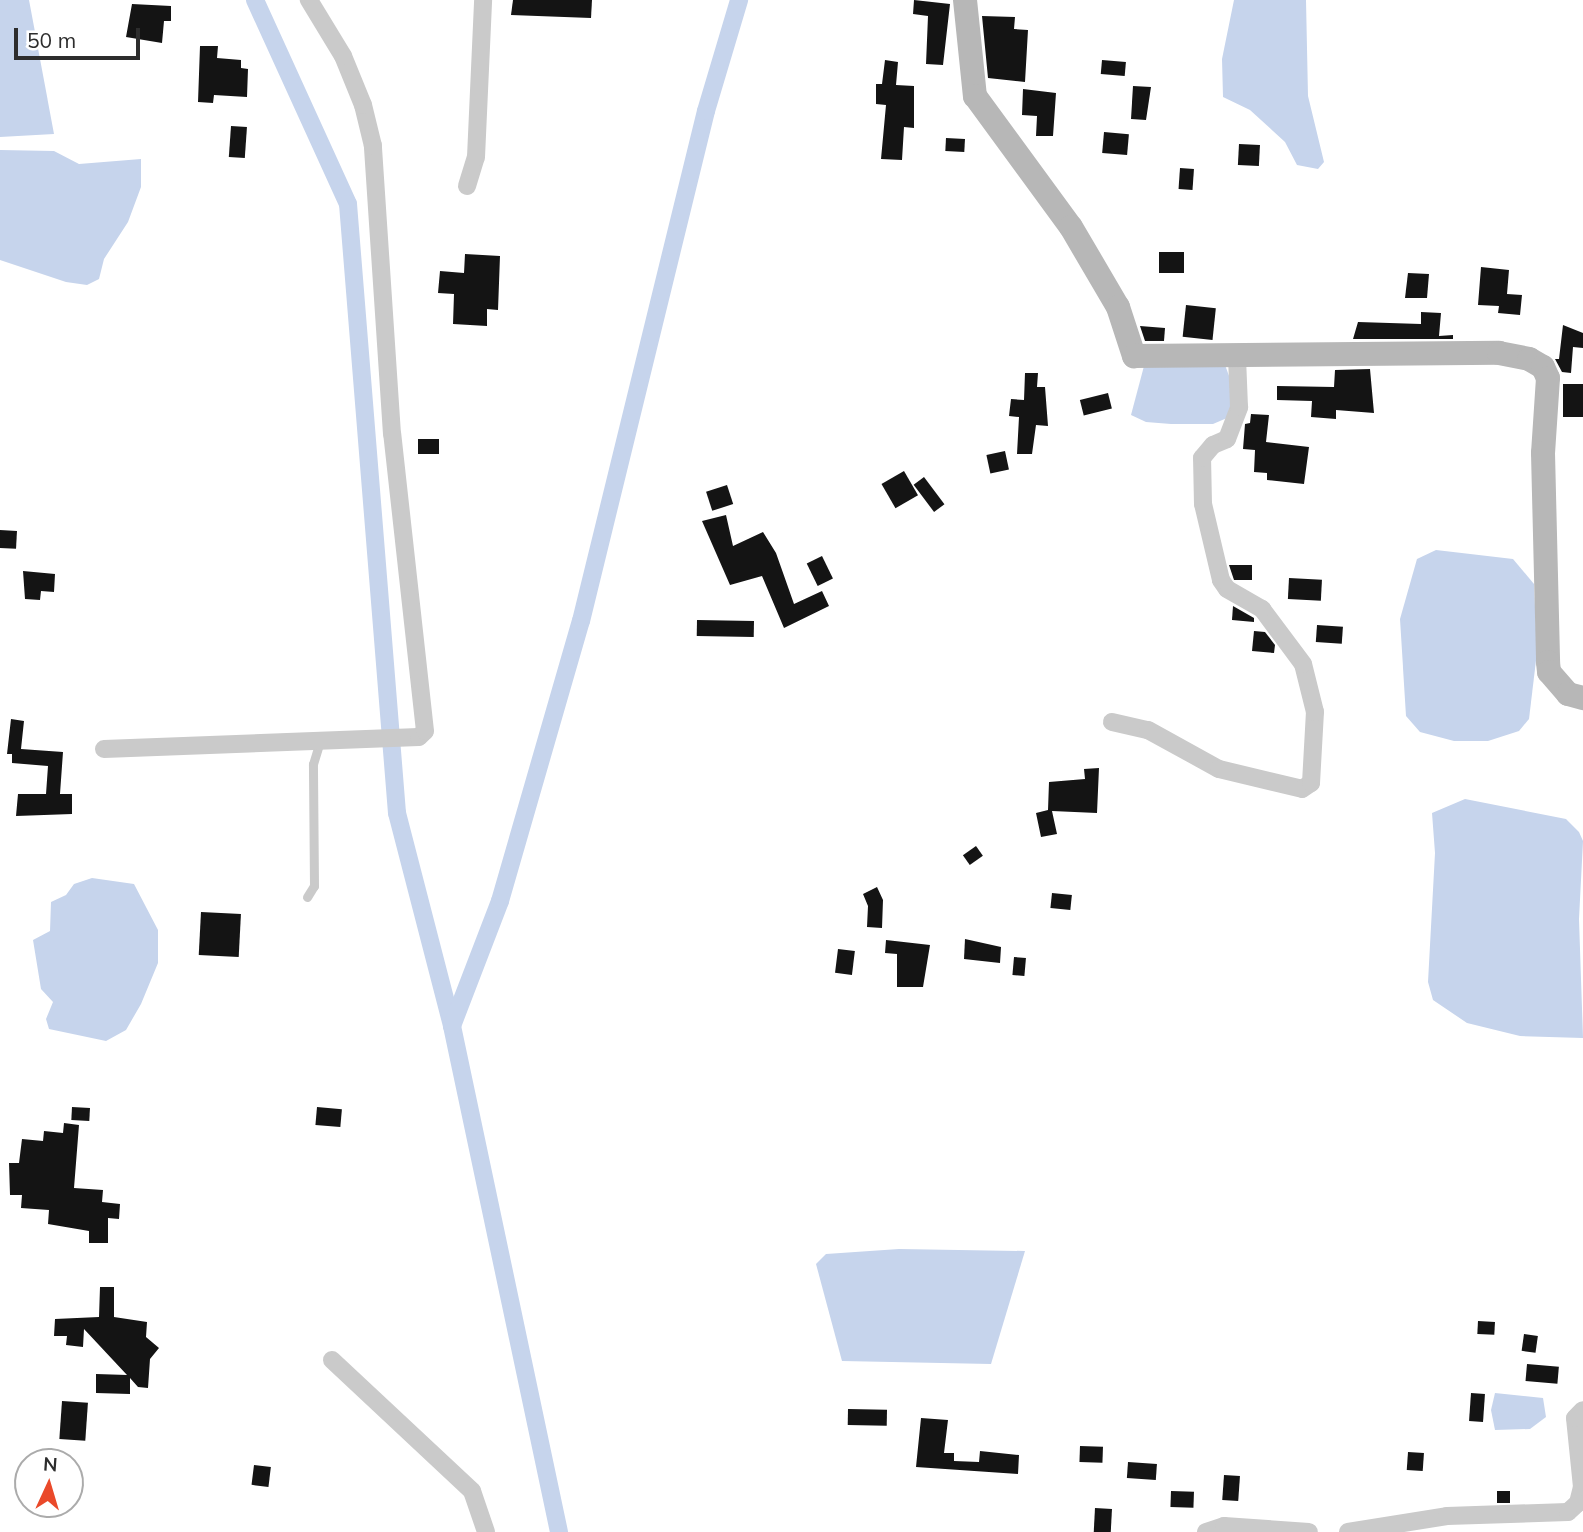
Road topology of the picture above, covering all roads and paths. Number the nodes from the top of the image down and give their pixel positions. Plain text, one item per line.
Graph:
1 (309, 0) edge
2 (483, 0) edge
3 (965, 0) edge
4 (467, 186) dead end
5 (1237, 357) junction
6 (1583, 698) edge
7 (1112, 722) dead end
8 (320, 741) junction
9 (104, 749) dead end
10 (307, 897) dead end
11 (332, 1360) dead end
12 (1583, 1410) edge
13 (486, 1532) edge
14 (1206, 1532) edge
15 (1309, 1532) edge
16 (1348, 1532) edge

1 - 8 street
2 - 4 street
3 - 5 street
5 - 6 street
5 - 7 street
8 - 9 street
8 - 10 lane
11 - 13 street
12 - 16 street
14 - 15 street

